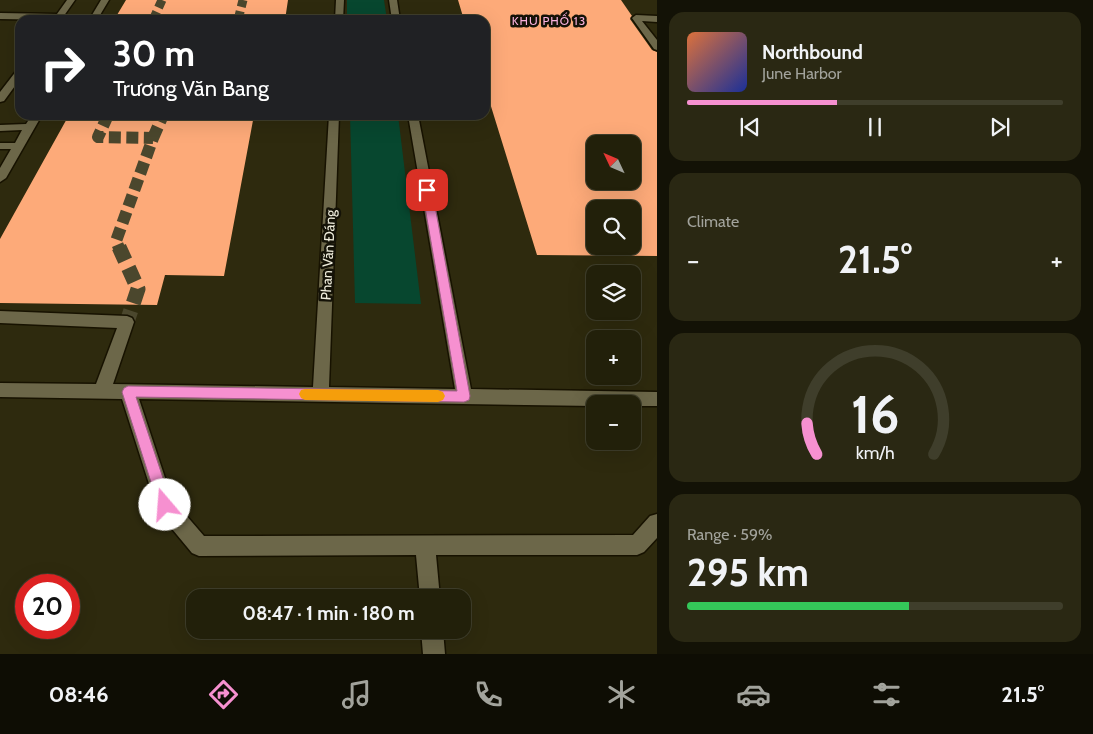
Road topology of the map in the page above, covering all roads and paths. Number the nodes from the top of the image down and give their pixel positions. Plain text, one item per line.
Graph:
1 (71, 0) edge
2 (105, 0) edge
3 (340, 0) edge
4 (393, 0) edge
5 (60, 15) edge
6 (96, 15) edge
7 (339, 15) edge
8 (395, 15) edge
9 (0, 16) edge
10 (15, 17) edge
11 (657, 19) edge
12 (657, 47) edge
13 (15, 79) edge
14 (0, 100) edge
15 (34, 120) edge
16 (334, 120) edge
17 (415, 120) edge
18 (30, 127) junction
19 (0, 128) edge
20 (0, 146) edge
21 (19, 146) junction
22 (0, 178) edge
23 (0, 317) edge
24 (0, 390) edge
25 (102, 391) junction
26 (128, 392) junction
27 (321, 394) junction
28 (464, 396) junction
29 (657, 400) edge
30 (657, 523) edge
31 (425, 546) junction
32 (429, 589) edge
33 (433, 639) edge
34 (434, 654) edge

1 - 5 street
2 - 6 street
3 - 7 street
4 - 8 street
9 - 10 street
11 - 12 street
13 - 14 street
15 - 18 street
16 - 27 street, Phan Văn Đáng
17 - 28 street
18 - 19 street
18 - 21 street
20 - 21 street
21 - 22 street
23 - 25 street
24 - 25 street
25 - 26 street
26 - 27 street
26 - 31 street
27 - 28 street
28 - 29 street
30 - 31 street
31 - 32 street
33 - 34 street

